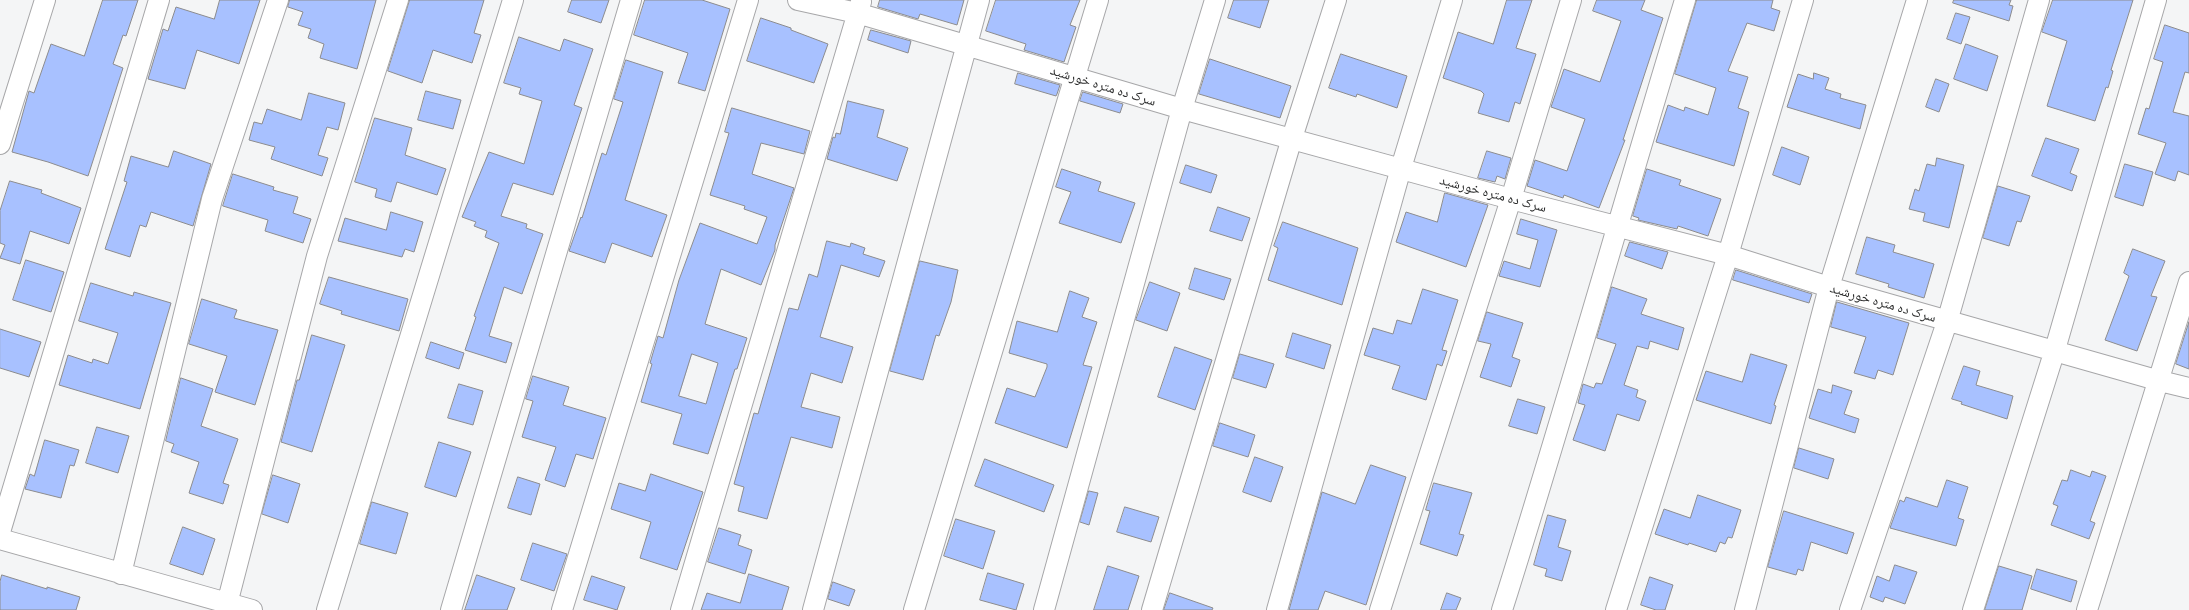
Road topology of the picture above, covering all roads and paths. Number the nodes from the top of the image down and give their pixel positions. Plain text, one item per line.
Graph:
1 (45, 0) edge
2 (159, 0) edge
3 (278, 0) edge
4 (398, 0) edge
5 (513, 0) edge
6 (631, 0) edge
7 (748, 0) edge
8 (798, 0) edge
9 (980, 0) edge
10 (1098, 0) edge
11 (1215, 0) edge
12 (1336, 0) edge
13 (1452, 0) edge
14 (1570, 0) edge
15 (1685, 0) edge
16 (1803, 0) edge
17 (1917, 0) edge
18 (2039, 0) edge
19 (2156, 0) edge
20 (859, 7) edge
21 (966, 46) junction
22 (1074, 76) junction
23 (1182, 109) junction
24 (1292, 138) junction
25 (0, 144) edge
26 (1401, 168) junction
27 (1512, 200) junction
28 (1616, 226) junction
29 (1728, 255) junction
30 (2189, 282) edge
31 (1830, 288) junction
32 (1947, 322) junction
33 (2054, 352) junction
34 (2160, 381) junction
35 (2189, 388) edge
36 (0, 532) edge
37 (0, 539) edge
38 (121, 574) junction
39 (227, 604) junction
40 (252, 610) edge
41 (327, 610) edge
42 (451, 610) edge
43 (562, 610) edge
44 (681, 610) edge
45 (813, 610) edge
46 (914, 610) edge
47 (1044, 610) edge
48 (1152, 610) edge
49 (1277, 610) edge
50 (1380, 610) edge
51 (1502, 610) edge
52 (1616, 610) edge
53 (1745, 610) edge
54 (1850, 610) edge
55 (1974, 610) edge
56 (2087, 610) edge

1 - 25 street
2 - 36 street
3 - 38 street
4 - 39 street
5 - 41 street
6 - 42 street
7 - 43 street
8 - 20 street, سرک ده متره خورشید
9 - 21 street
10 - 22 street
11 - 23 street
12 - 24 street
13 - 26 street
14 - 27 street
15 - 28 street
16 - 29 street
17 - 31 street
18 - 32 street
19 - 33 street
20 - 21 street, سرک ده متره خورشید
20 - 44 street
21 - 22 street, سرک ده متره خورشید
21 - 45 street
22 - 23 street, سرک ده متره خورشید
22 - 46 street
23 - 24 street, سرک ده متره خورشید
23 - 47 street
24 - 26 street, سرک ده متره خورشید
24 - 48 street
26 - 27 street, سرک ده متره خورشید
26 - 49 street
27 - 28 street, سرک ده متره خورشید
27 - 50 street
28 - 29 street, سرک ده متره خورشید
28 - 51 street
29 - 31 street, سرک ده متره خورشید
29 - 52 street
30 - 34 street
31 - 32 street, سرک ده متره خورشید
31 - 53 street
32 - 33 street, سرک ده متره خورشید
32 - 54 street
33 - 34 street, سرک ده متره خورشید
33 - 55 street
34 - 35 street, سرک ده متره خورشید
34 - 56 street
37 - 38 street
38 - 39 street
39 - 40 street

